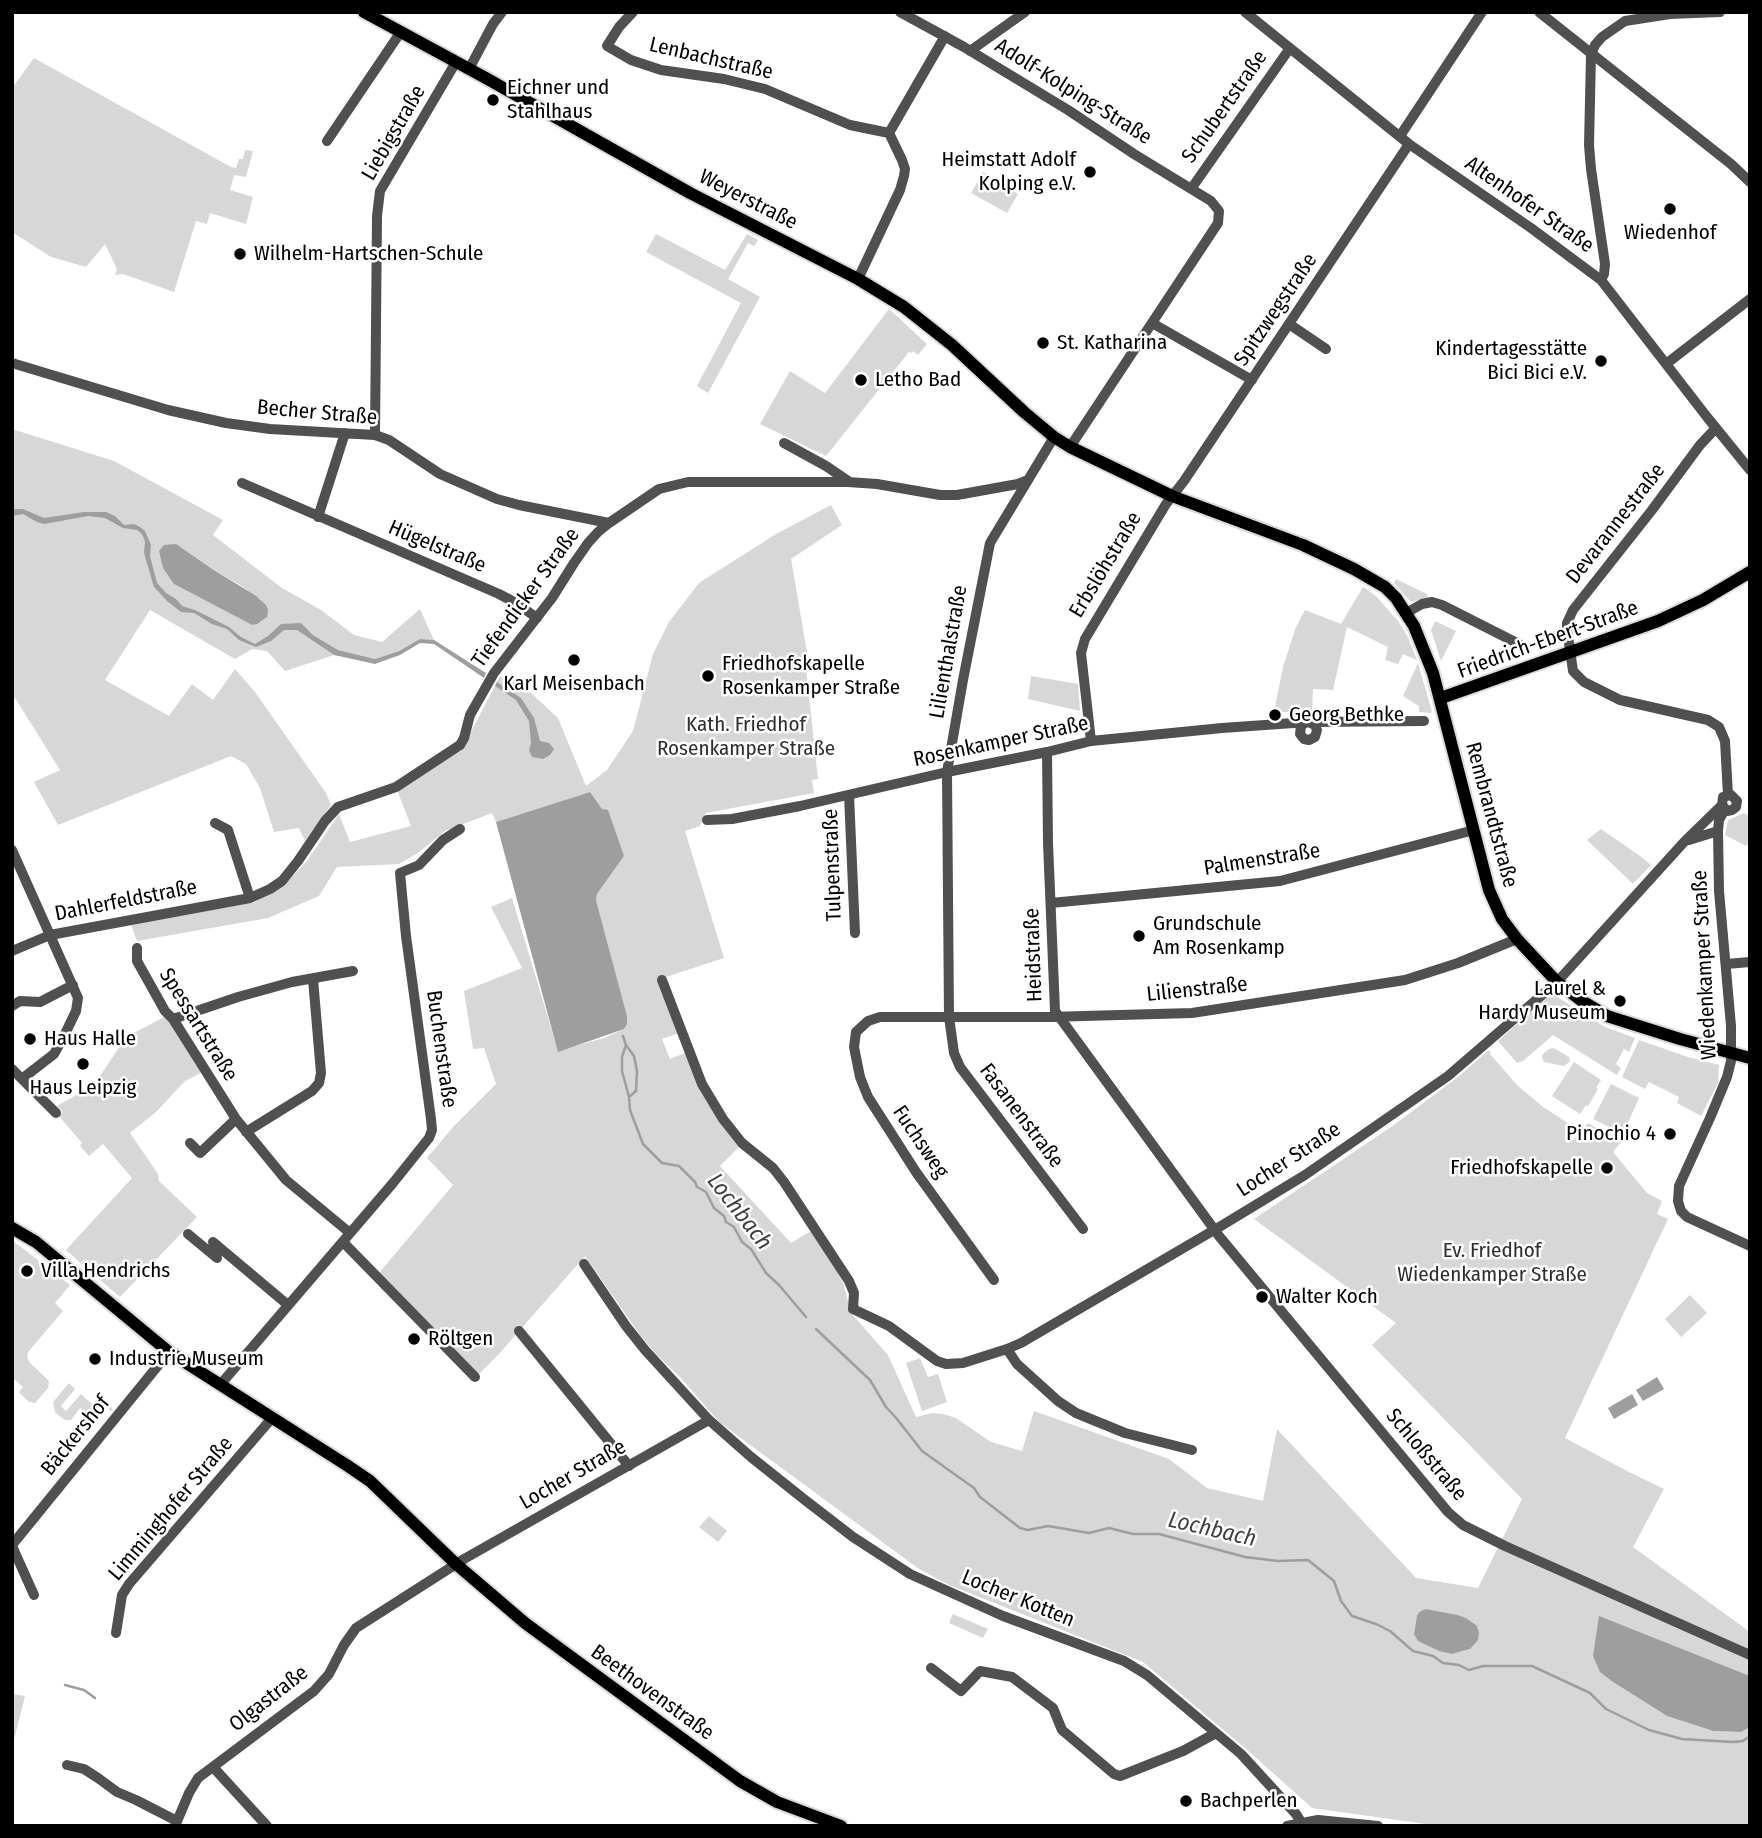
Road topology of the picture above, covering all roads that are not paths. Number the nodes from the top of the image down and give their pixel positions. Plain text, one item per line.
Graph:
1 (364, 12) edge
2 (502, 12) edge
3 (633, 12) edge
4 (900, 12) edge
5 (1025, 12) edge
6 (1245, 12) edge
7 (1482, 12) edge
8 (1539, 12) edge
9 (1720, 12) edge
10 (1669, 13) edge
11 (400, 33) junction
12 (945, 36) junction
13 (1290, 48) junction
14 (970, 51) junction
15 (1591, 55) junction
16 (456, 62) junction
17 (470, 69) junction
18 (889, 133) junction
19 (1400, 136) junction
20 (327, 141) dead end
21 (1409, 144) junction
22 (1750, 181) edge
23 (1191, 188) junction
24 (858, 279) junction
25 (1601, 280) junction
26 (1750, 299) edge
27 (1152, 323) junction
28 (1289, 324) junction
29 (1326, 349) dead end
30 (12, 363) edge
31 (1666, 364) junction
32 (1252, 380) junction
33 (1716, 428) junction
34 (345, 433) junction
35 (374, 435) junction
36 (1055, 437) junction
37 (783, 443) dead end
38 (1070, 447) junction
39 (1750, 470) edge
40 (1028, 480) junction
41 (848, 482) junction
42 (242, 483) dead end
43 (1172, 496) junction
44 (318, 517) junction
45 (609, 523) junction
46 (1750, 572) edge
47 (1406, 613) junction
48 (537, 618) junction
49 (1519, 644) dead end
50 (1569, 651) junction
51 (1441, 698) junction
52 (1424, 721) dead end
53 (1091, 741) junction
54 (1047, 752) junction
55 (947, 772) junction
56 (849, 795) junction
57 (1728, 795) junction
58 (356, 800) joint
59 (1737, 805) junction
60 (1723, 807) junction
61 (1750, 809) edge
62 (708, 820) dead end
63 (215, 823) dead end
64 (460, 829) dead end
65 (1474, 830) junction
66 (1718, 831) junction
67 (1685, 841) junction
68 (12, 850) edge
69 (250, 898) junction
70 (1051, 903) junction
71 (855, 933) dead end
72 (50, 935) junction
73 (1517, 939) junction
74 (137, 948) dead end
75 (12, 951) edge
76 (1750, 962) edge
77 (1726, 964) junction
78 (353, 971) dead end
79 (313, 979) junction
80 (662, 980) dead end
81 (1557, 982) junction
82 (73, 985) junction
83 (12, 1006) edge
84 (949, 1017) junction
85 (1059, 1017) junction
86 (872, 1018) joint
87 (173, 1019) junction
88 (1731, 1053) junction
89 (1750, 1058) edge
90 (12, 1069) edge
91 (23, 1078) junction
92 (56, 1113) dead end
93 (236, 1119) junction
94 (246, 1132) junction
95 (190, 1143) dead end
96 (12, 1228) edge
97 (1083, 1229) dead end
98 (1215, 1229) junction
99 (350, 1233) junction
100 (188, 1234) dead end
101 (213, 1242) dead end
102 (343, 1242) junction
103 (1745, 1244) edge
104 (220, 1254) junction
105 (584, 1264) dead end
106 (208, 1268) dead end
107 (994, 1280) dead end
108 (288, 1305) junction
109 (519, 1331) dead end
110 (1007, 1349) junction
111 (169, 1352) junction
112 (475, 1377) dead end
113 (220, 1385) junction
114 (272, 1418) junction
115 (709, 1420) junction
116 (1192, 1450) dead end
117 (629, 1466) junction
118 (12, 1545) edge
119 (456, 1564) junction
120 (34, 1595) dead end
121 (116, 1633) dead end
122 (1750, 1655) edge
123 (931, 1668) dead end
124 (1216, 1733) junction
125 (67, 1765) dead end
126 (212, 1767) junction
127 (1301, 1822) junction
128 (176, 1823) edge
129 (267, 1826) edge
130 (841, 1826) edge
131 (1287, 1826) edge
132 (1378, 1826) edge

1 - 11 main road, Weyerstraße
2 - 17 street
3 - 18 street, Lenbachstraße
4 - 12 street, Adolf-Kolping-Straße
5 - 14 street
6 - 13 street, Altenhofer Straße
7 - 19 street
8 - 15 street
9 - 10 street
10 - 15 street
11 - 16 main road, Weyerstraße
11 - 20 street
12 - 14 street, Adolf-Kolping-Straße
12 - 18 street
13 - 19 street, Altenhofer Straße
13 - 23 street, Schubertstraße
14 - 23 street, Adolf-Kolping-Straße
15 - 22 street
15 - 25 street
16 - 17 main road, Weyerstraße
16 - 35 street, Liebigstraße
17 - 24 main road, Weyerstraße
18 - 24 street
19 - 21 street, Altenhofer Straße
21 - 25 street, Altenhofer Straße
21 - 28 street, Spitzwegstraße
23 - 27 street, Adolf-Kolping-Straße
24 - 36 main road, Weyerstraße
25 - 31 street, Altenhofer Straße
26 - 31 street
27 - 32 street
27 - 38 street
28 - 29 street
28 - 32 street, Spitzwegstraße
30 - 34 street, Becher Straße
31 - 33 street, Altenhofer Straße
32 - 43 street, Spitzwegstraße
33 - 39 street, Altenhofer Straße
33 - 50 street, Devarannestraße
34 - 35 street, Becher Straße
34 - 44 street
35 - 45 street, Becher Straße
36 - 38 main road, Friedrich-Ebert-Straße
36 - 40 street, Lilienthalstraße
37 - 41 street, Tiefendicker Straße
38 - 43 main road, Friedrich-Ebert-Straße
40 - 41 street, Tiefendicker Straße
40 - 55 street, Lilienthalstraße
41 - 45 street, Tiefendicker Straße
42 - 44 street, Hügelstraße
43 - 47 main road, Friedrich-Ebert-Straße
43 - 53 street, Erbslöhstraße
44 - 48 street, Hügelstraße
45 - 48 street, Tiefendicker Straße
46 - 50 main road, Friedrich-Ebert-Straße
47 - 49 street, Friedrich-Ebert-Straße
47 - 51 main road, Friedrich-Ebert-Straße
48 - 58 street, Tiefendicker Straße
50 - 51 main road, Friedrich-Ebert-Straße
50 - 57 street
51 - 65 main road, Rembrandtstraße
52 - 53 street, Rosenkamper Straße
53 - 54 street, Rosenkamper Straße
54 - 55 street, Rosenkamper Straße
54 - 70 street, Heidstraße
55 - 56 street, Rosenkamper Straße
55 - 84 street, Lilienthalstraße
56 - 62 street, Rosenkamper Straße
56 - 71 street, Tulpenstraße
57 - 59 street
57 - 60 street, Wiedenkamper Straße
58 - 69 street, Dahlerfeldstraße
59 - 60 street
59 - 61 street
60 - 66 street, Wiedenkamper Straße
60 - 67 street, Locher Straße
63 - 69 street
64 - 99 street, Buchenstraße
65 - 70 street, Palmenstraße
65 - 73 main road, Rembrandtstraße
66 - 67 street
66 - 77 street, Wiedenkamper Straße
67 - 81 street, Locher Straße
68 - 72 street
69 - 72 street, Dahlerfeldstraße
70 - 85 street, Heidstraße
72 - 75 street, Dahlerfeldstraße
72 - 82 street
73 - 81 main road, Rembrandtstraße
73 - 85 street, Lilienstraße
74 - 87 street, Spessartstraße
76 - 77 street
77 - 88 street, Wiedenkamper Straße
78 - 79 street
79 - 87 street
79 - 94 street
80 - 110 street, Locher Straße
81 - 88 main road, Rembrandtstraße
81 - 98 street, Locher Straße
82 - 83 street
82 - 91 street
84 - 85 street, Lilienstraße
84 - 86 street, Lilienstraße
84 - 97 street, Fasanenstraße
85 - 98 street, Heidstraße
86 - 107 street, Fuchsweg
87 - 93 street, Spessartstraße
88 - 89 main road, Rembrandtstraße
88 - 103 street, Wiedenkamper Straße
90 - 91 street
91 - 92 street
93 - 94 street, Spessartstraße
93 - 95 street
94 - 99 street, Spessartstraße
96 - 111 main road, Beethovenstraße
98 - 110 street, Locher Straße
98 - 122 street, Schloßstraße
99 - 102 street, Buchenstraße
100 - 104 street
101 - 104 street
102 - 108 street, Buchenstraße
102 - 112 street
104 - 106 street
104 - 108 street
105 - 115 street, Locher Kotten
108 - 113 street, Buchenstraße
109 - 117 street
110 - 116 street
111 - 113 main road, Beethovenstraße
111 - 118 street, Bäckershof
113 - 114 main road, Beethovenstraße
114 - 119 main road, Beethovenstraße
114 - 121 street, Limminghofer Straße
115 - 117 street, Locher Straße
115 - 124 street, Locher Kotten
117 - 119 street, Locher Straße
118 - 120 street, Bäckershof
119 - 126 street, Olgastraße
119 - 130 main road, Beethovenstraße
123 - 124 street
124 - 127 street, Locher Kotten
125 - 128 street, Olgastraße
126 - 128 street, Olgastraße
126 - 129 street
127 - 131 street
127 - 132 street

